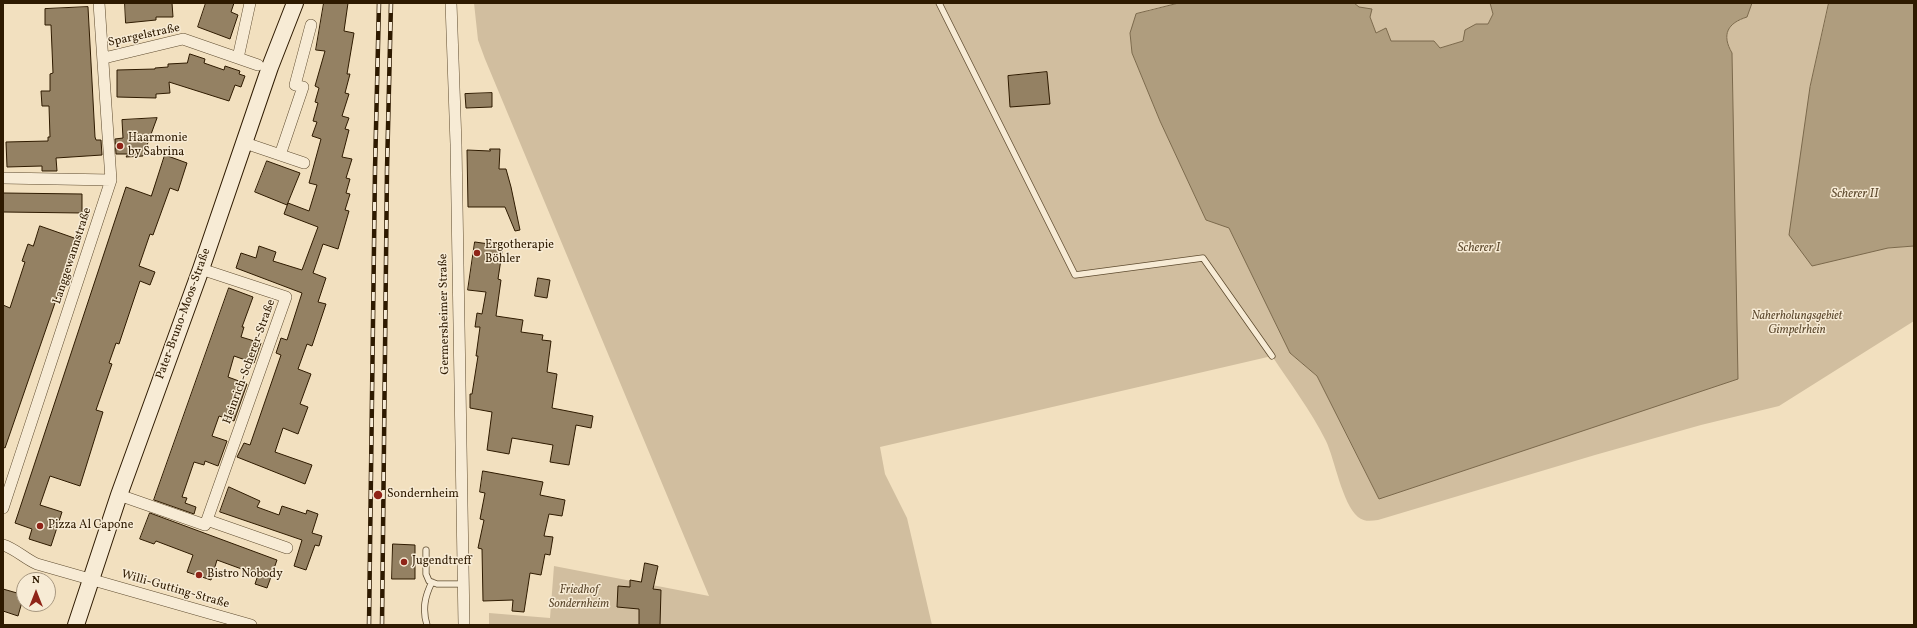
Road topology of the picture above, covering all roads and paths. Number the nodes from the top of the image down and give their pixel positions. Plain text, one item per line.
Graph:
1 (99, 3) edge
2 (250, 3) edge
3 (295, 3) edge
4 (451, 3) edge
5 (939, 3) edge
6 (311, 25) dead end
7 (104, 58) junction
8 (238, 58) junction
9 (258, 65) dead end
10 (245, 142) junction
11 (280, 155) junction
12 (304, 163) dead end
13 (3, 178) edge
14 (111, 180) junction
15 (201, 268) junction
16 (1272, 356) dead end
17 (120, 496) junction
18 (3, 508) edge
19 (207, 520) junction
20 (3, 545) edge
21 (287, 548) dead end
22 (426, 550) dead end
23 (92, 580) junction
24 (432, 582) junction
25 (463, 584) junction
26 (76, 625) edge
27 (251, 625) edge
28 (427, 625) edge
29 (464, 625) edge

1 - 7 street, Langgewannstraße
2 - 8 street
3 - 10 main road, Pater-Bruno-Moos-Straße
4 - 25 street, Germersheimer Straße
5 - 16 lane
6 - 11 street
7 - 8 street, Spargelstraße
7 - 14 street, Langgewannstraße
8 - 9 street, Spargelstraße
10 - 11 street
10 - 15 main road, Pater-Bruno-Moos-Straße
11 - 12 street
13 - 14 street
14 - 18 street, Langgewannstraße
15 - 17 main road, Pater-Bruno-Moos-Straße
15 - 19 street, Heinrich-Scherer-Straße
17 - 19 street
17 - 23 main road, Pater-Bruno-Moos-Straße
19 - 21 street
20 - 23 street, Willi-Gutting-Straße
22 - 24 lane
23 - 26 main road, Pater-Bruno-Moos-Straße
23 - 27 street, Willi-Gutting-Straße
24 - 25 lane
24 - 28 lane
25 - 29 street, Germersheimer Straße

